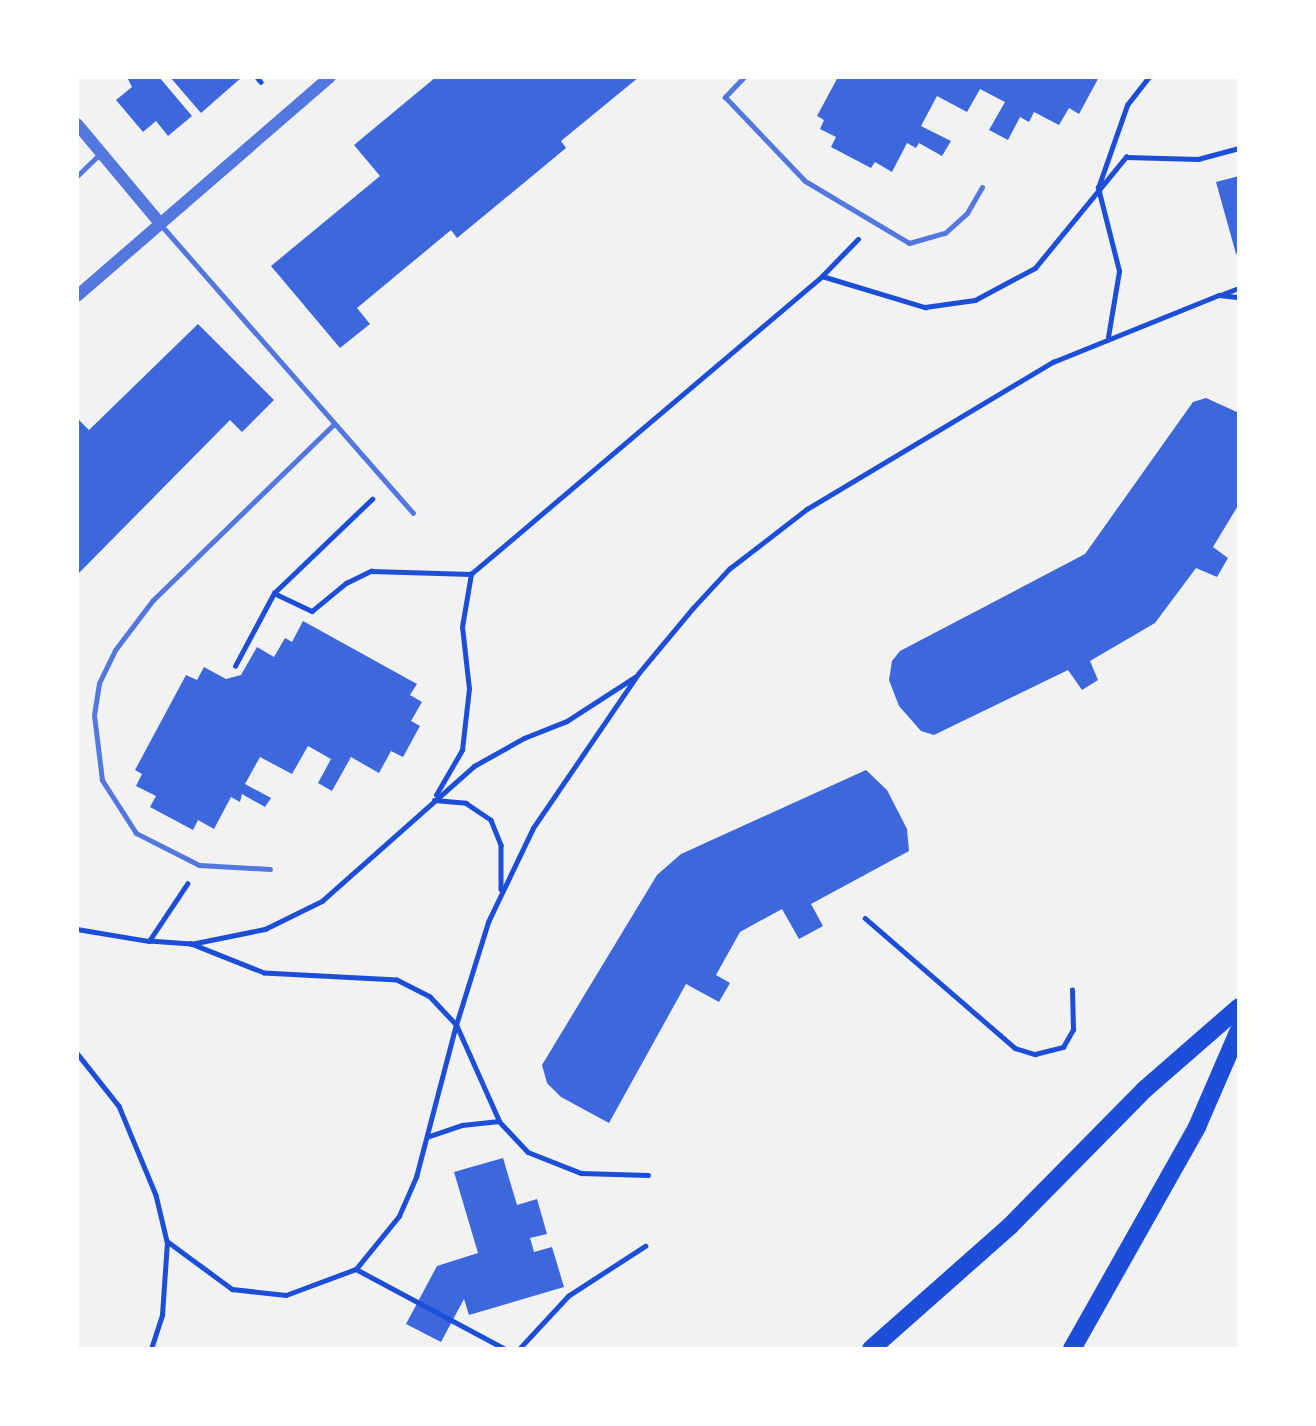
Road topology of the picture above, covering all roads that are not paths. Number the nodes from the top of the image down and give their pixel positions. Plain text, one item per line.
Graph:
1 (330, 77) edge
2 (744, 77) edge
3 (77, 124) edge
4 (101, 153) junction
5 (77, 176) edge
6 (982, 187) dead end
7 (158, 221) junction
8 (77, 296) edge
9 (334, 424) junction
10 (413, 513) dead end
11 (271, 869) dead end
12 (1239, 1007) edge
13 (1239, 1030) edge
14 (871, 1349) edge
15 (1072, 1349) edge

1 - 7 street
2 - 6 lane
3 - 4 street
4 - 5 lane
4 - 7 street
7 - 8 street
7 - 9 lane
9 - 10 lane
9 - 11 lane
12 - 14 main road
13 - 15 main road

